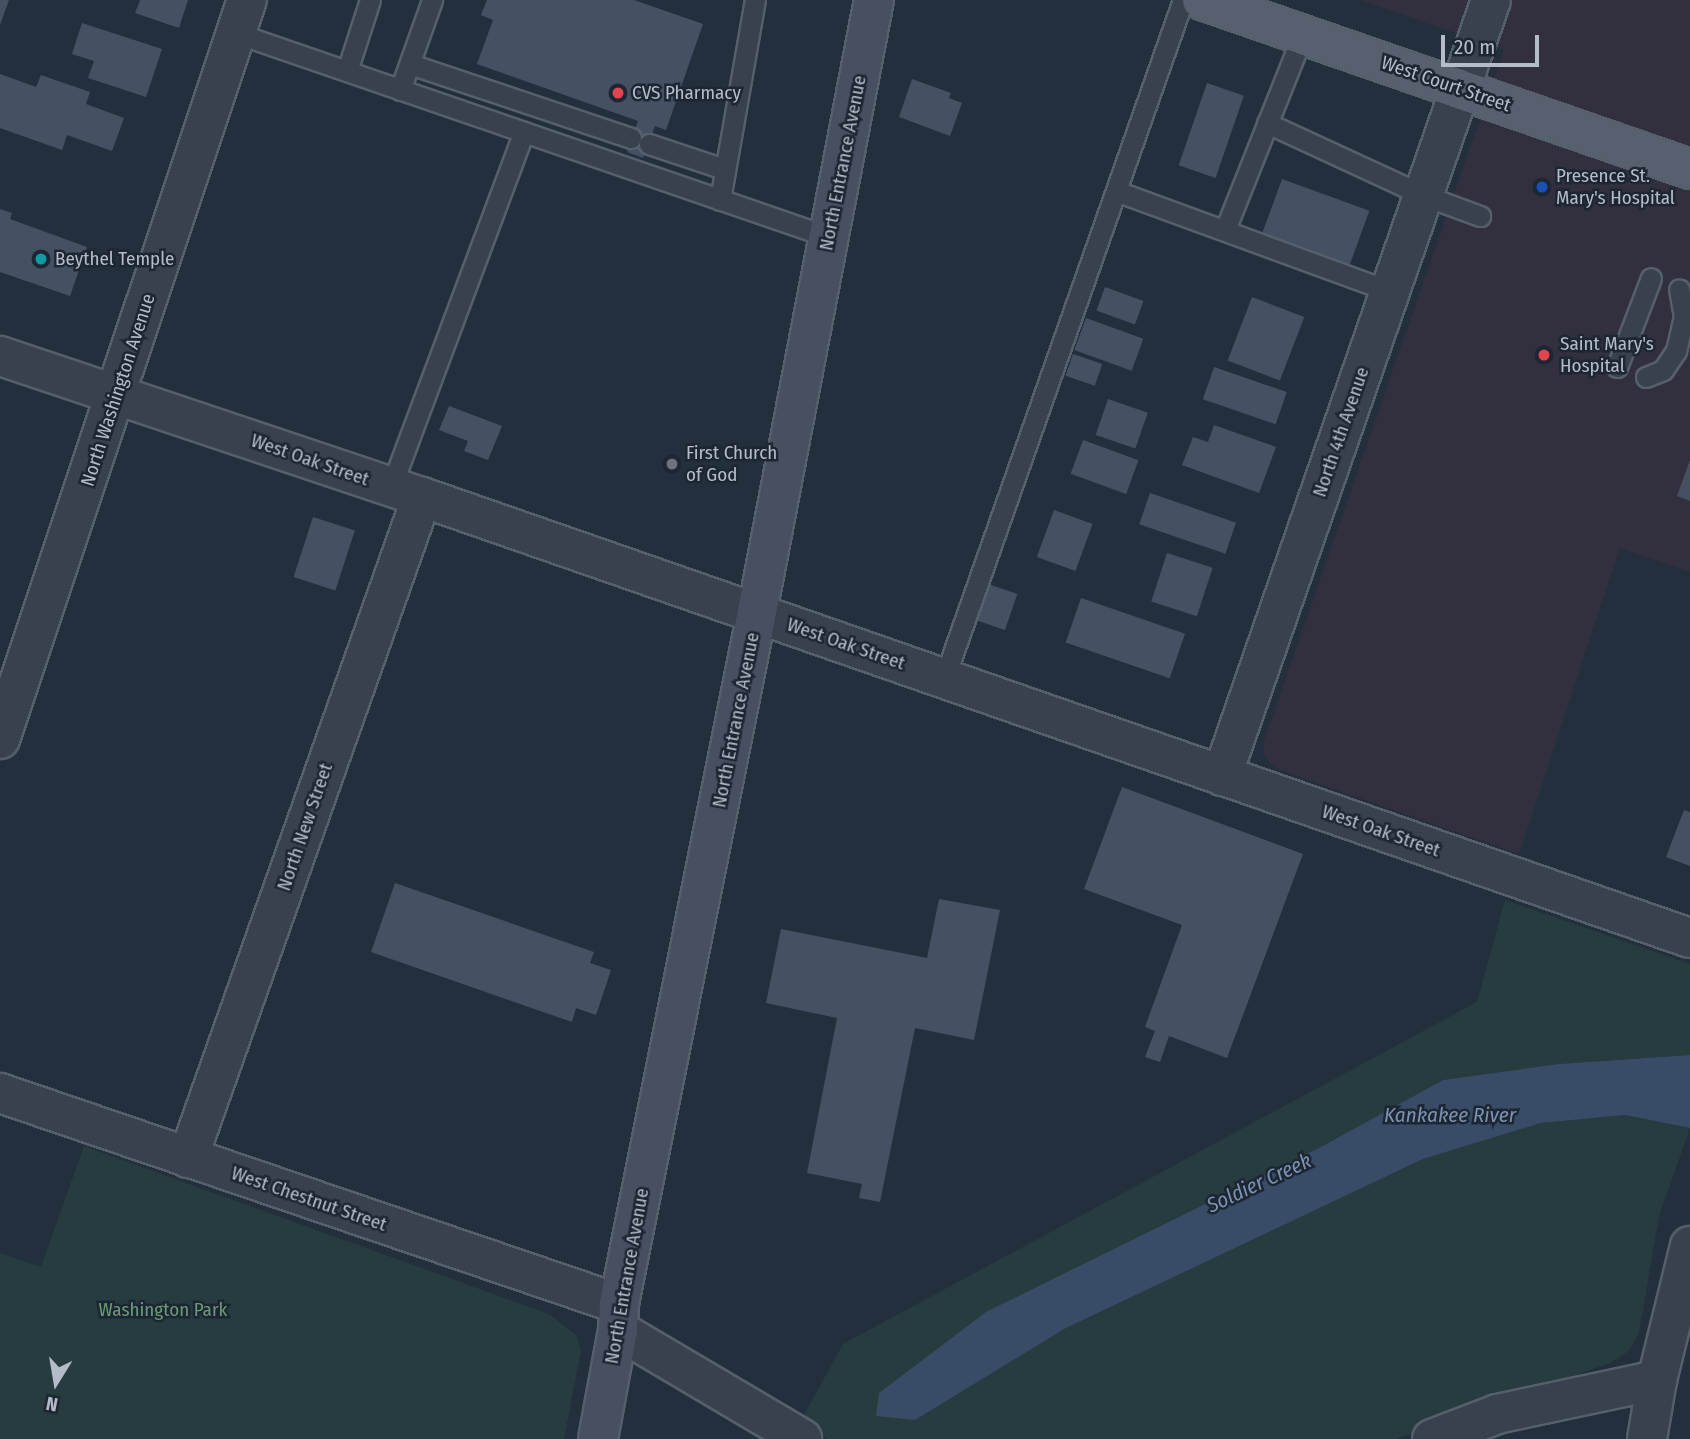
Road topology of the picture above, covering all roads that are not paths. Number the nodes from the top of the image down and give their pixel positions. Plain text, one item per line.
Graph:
1 (370, 0) edge
2 (432, 0) edge
3 (754, 0) edge
4 (874, 0) edge
5 (1184, 0) edge
6 (1202, 0) edge
7 (1491, 0) edge
8 (242, 17) edge
9 (1303, 34) junction
10 (410, 64) junction
11 (346, 71) junction
12 (1460, 89) junction
13 (400, 90) junction
14 (1267, 123) junction
15 (524, 132) junction
16 (724, 169) junction
17 (1690, 169) edge
18 (1116, 191) junction
19 (1423, 195) junction
20 (720, 200) junction
21 (1480, 216) dead end
22 (1225, 230) junction
23 (829, 237) junction
24 (1651, 278) dead end
25 (1679, 289) dead end
26 (1390, 290) junction
27 (0, 356) edge
28 (1617, 367) dead end
29 (1646, 377) dead end
30 (116, 395) junction
31 (407, 492) junction
32 (757, 612) junction
33 (944, 679) junction
34 (0, 740) edge
35 (1222, 776) junction
36 (1690, 938) edge
37 (0, 1093) edge
38 (188, 1158) junction
39 (1690, 1246) edge
40 (618, 1317) junction
41 (1657, 1380) junction
42 (598, 1439) edge
43 (802, 1439) edge
44 (1432, 1439) edge
45 (1647, 1439) edge

1 - 11 lane
2 - 10 lane
3 - 16 lane
4 - 23 main road, North Entrance Avenue
5 - 18 lane
6 - 9 main road, West Court Street
7 - 12 street, North 4th Avenue
8 - 11 lane
8 - 30 street, North Washington Avenue
9 - 12 main road, West Court Street
9 - 14 lane
10 - 13 lane
10 - 16 lane
11 - 13 lane
12 - 17 main road, West Court Street
12 - 19 street, North 4th Avenue
13 - 15 lane
14 - 19 lane
14 - 22 lane
15 - 20 lane
15 - 31 lane
16 - 20 lane
18 - 22 lane
18 - 33 lane
19 - 21 lane
19 - 26 street, North 4th Avenue
20 - 23 lane
22 - 26 lane
23 - 32 main road, North Entrance Avenue
24 - 28 lane
25 - 29 lane
26 - 35 street, North 4th Avenue
27 - 30 street, West Oak Street
30 - 31 street, West Oak Street
30 - 34 street, North Washington Avenue
31 - 32 street, West Oak Street
31 - 38 street, North New Street
32 - 33 street, West Oak Street
32 - 40 main road, North Entrance Avenue
33 - 35 street, West Oak Street
35 - 36 street, West Oak Street
37 - 38 street, West Chestnut Street
38 - 40 street, West Chestnut Street
39 - 41 street
40 - 42 main road, North Entrance Avenue
40 - 43 street, West Chestnut Street
41 - 44 street
41 - 45 street

